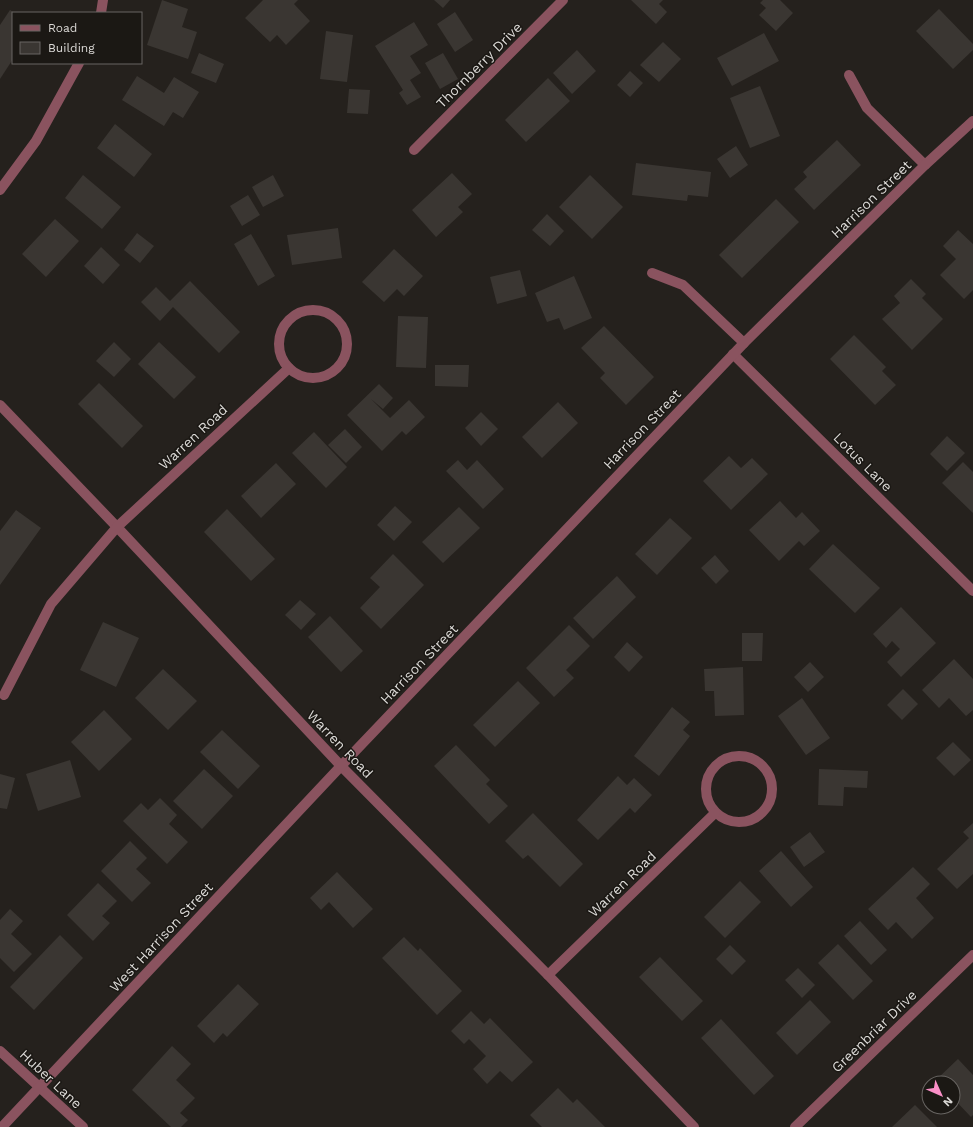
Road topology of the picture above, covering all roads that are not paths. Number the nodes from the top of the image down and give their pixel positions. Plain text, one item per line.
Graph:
1 (103, 0) edge
2 (563, 0) edge
3 (100, 12) edge
4 (78, 64) edge
5 (848, 75) dead end
6 (973, 121) edge
7 (414, 150) dead end
8 (925, 165) junction
9 (1, 186) edge
10 (652, 273) dead end
11 (744, 343) junction
12 (733, 354) junction
13 (289, 368) junction
14 (0, 405) edge
15 (117, 527) junction
16 (973, 591) edge
17 (4, 695) dead end
18 (341, 766) junction
19 (715, 813) junction
20 (973, 955) edge
21 (548, 975) junction
22 (0, 1051) edge
23 (39, 1088) junction
24 (2, 1127) edge
25 (83, 1127) edge
26 (694, 1127) edge
27 (795, 1127) edge

1 - 3 street
2 - 7 street, Thornberry Drive
4 - 9 street
5 - 8 street
6 - 8 street, Harrison Street
8 - 11 street, Harrison Street
10 - 11 street
11 - 12 street, Harrison Street
12 - 16 street, Lotus Lane
12 - 18 street, Harrison Street
13 - 13 street
13 - 15 street, Warren Road
14 - 15 street, Warren Road
15 - 17 street
15 - 18 street, Warren Road
18 - 21 street, Warren Road
18 - 23 street, West Harrison Street
19 - 19 street
19 - 21 street, Warren Road
20 - 27 street, Greenbriar Drive
21 - 26 street, Warren Road
22 - 23 street, Huber Lane
23 - 24 street, West Harrison Street
23 - 25 street, Huber Lane

